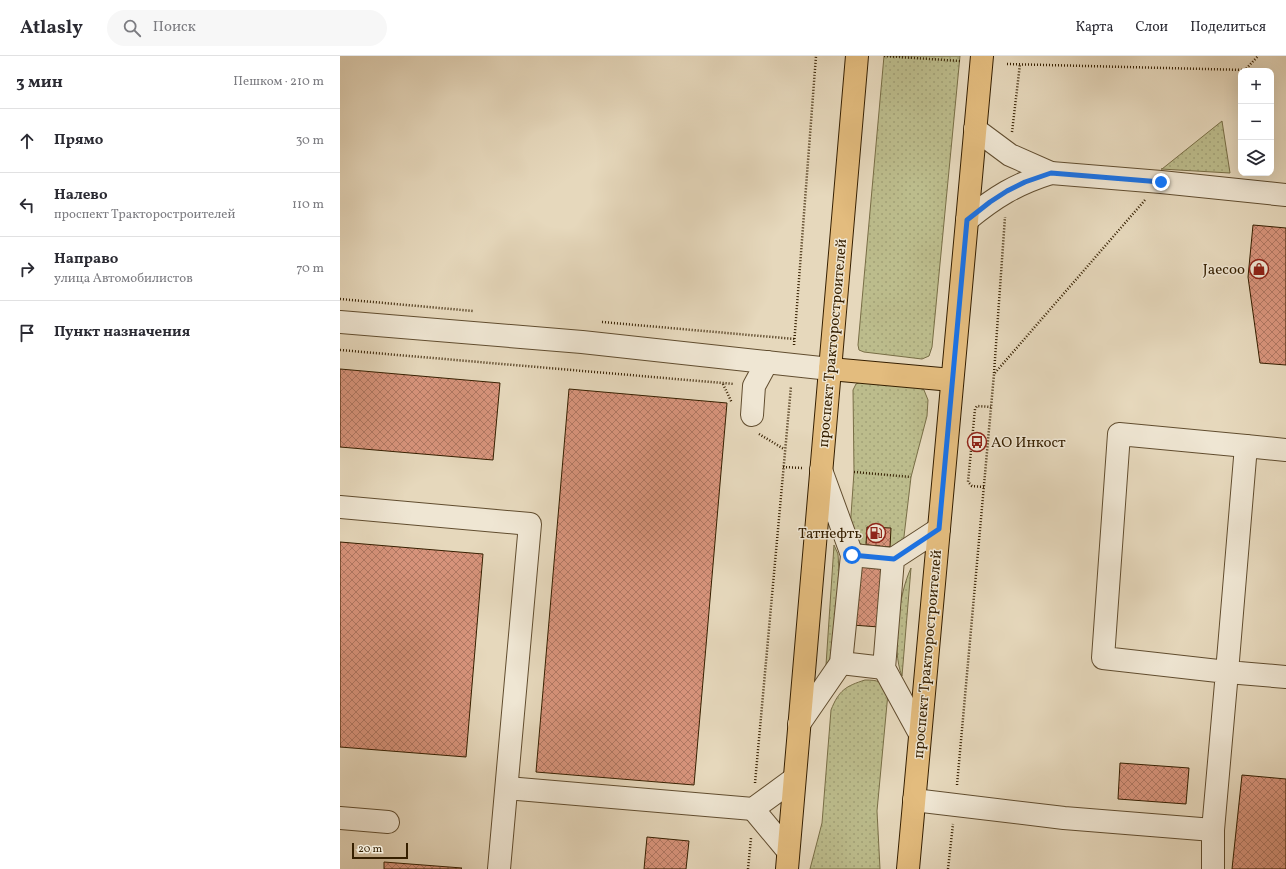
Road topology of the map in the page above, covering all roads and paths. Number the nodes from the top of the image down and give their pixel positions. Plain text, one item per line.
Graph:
1 (816, 56) edge
2 (857, 56) edge
3 (885, 56) edge
4 (982, 56) edge
5 (1258, 56) edge
6 (960, 61) dead end
7 (1006, 64) dead end
8 (1020, 64) junction
9 (975, 129) junction
10 (1011, 139) dead end
11 (1051, 173) junction
12 (1161, 182) junction
13 (1286, 195) edge
14 (1005, 213) dead end
15 (967, 220) junction
16 (340, 322) edge
17 (794, 346) dead end
18 (340, 350) edge
19 (767, 362) junction
20 (830, 369) junction
21 (994, 374) junction
22 (952, 380) junction
23 (791, 381) dead end
24 (754, 386) junction
25 (991, 407) junction
26 (752, 415) dead end
27 (1246, 446) junction
28 (1286, 450) edge
29 (783, 466) junction
30 (813, 469) junction
31 (854, 472) dead end
32 (911, 477) dead end
33 (984, 487) junction
34 (340, 507) edge
35 (939, 529) junction
36 (852, 555) junction
37 (894, 559) junction
38 (841, 663) junction
39 (884, 668) junction
40 (1227, 672) junction
41 (1286, 677) edge
42 (799, 724) junction
43 (920, 734) junction
44 (794, 779) junction
45 (957, 786) dead end
46 (507, 788) junction
47 (914, 800) junction
48 (753, 810) junction
49 (953, 816) dead end
50 (340, 818) edge
51 (388, 822) dead end
52 (1213, 830) junction
53 (787, 860) edge
54 (499, 869) edge
55 (748, 869) edge
56 (908, 869) edge
57 (948, 869) edge
58 (1213, 869) edge

1 - 17 path
2 - 20 main road, проспект Тракторостроителей
3 - 6 path
4 - 9 main road, проспект Тракторостроителей
5 - 8 path
7 - 8 path
8 - 10 path
9 - 11 lane
9 - 15 main road, проспект Тракторостроителей
11 - 12 lane
11 - 15 lane
12 - 13 lane
12 - 21 path
14 - 21 path
15 - 22 main road, проспект Тракторостроителей
16 - 19 lane
18 - 24 path
19 - 20 lane
19 - 24 lane
20 - 22 main road
20 - 30 main road, проспект Тракторостроителей
21 - 25 path
22 - 35 main road, проспект Тракторостроителей
23 - 29 path
24 - 26 lane
25 - 33 path
25 - 33 path
27 - 28 lane
27 - 40 lane
27 - 40 lane
29 - 30 path
29 - 48 path
30 - 36 lane
30 - 42 main road, проспект Тракторостроителей
31 - 32 path
33 - 45 path
34 - 46 lane
35 - 37 lane
35 - 43 main road, проспект Тракторостроителей
36 - 37 lane
36 - 38 lane
37 - 39 lane
38 - 39 lane
38 - 42 lane
39 - 43 lane
40 - 41 lane
40 - 52 lane
42 - 44 main road, проспект Тракторостроителей
43 - 47 main road, проспект Тракторостроителей
44 - 48 lane
44 - 53 main road, проспект Тракторостроителей
46 - 48 lane
46 - 54 lane
47 - 52 lane
47 - 56 main road, проспект Тракторостроителей
48 - 53 lane
48 - 55 path
49 - 57 path
50 - 51 lane
52 - 58 lane

